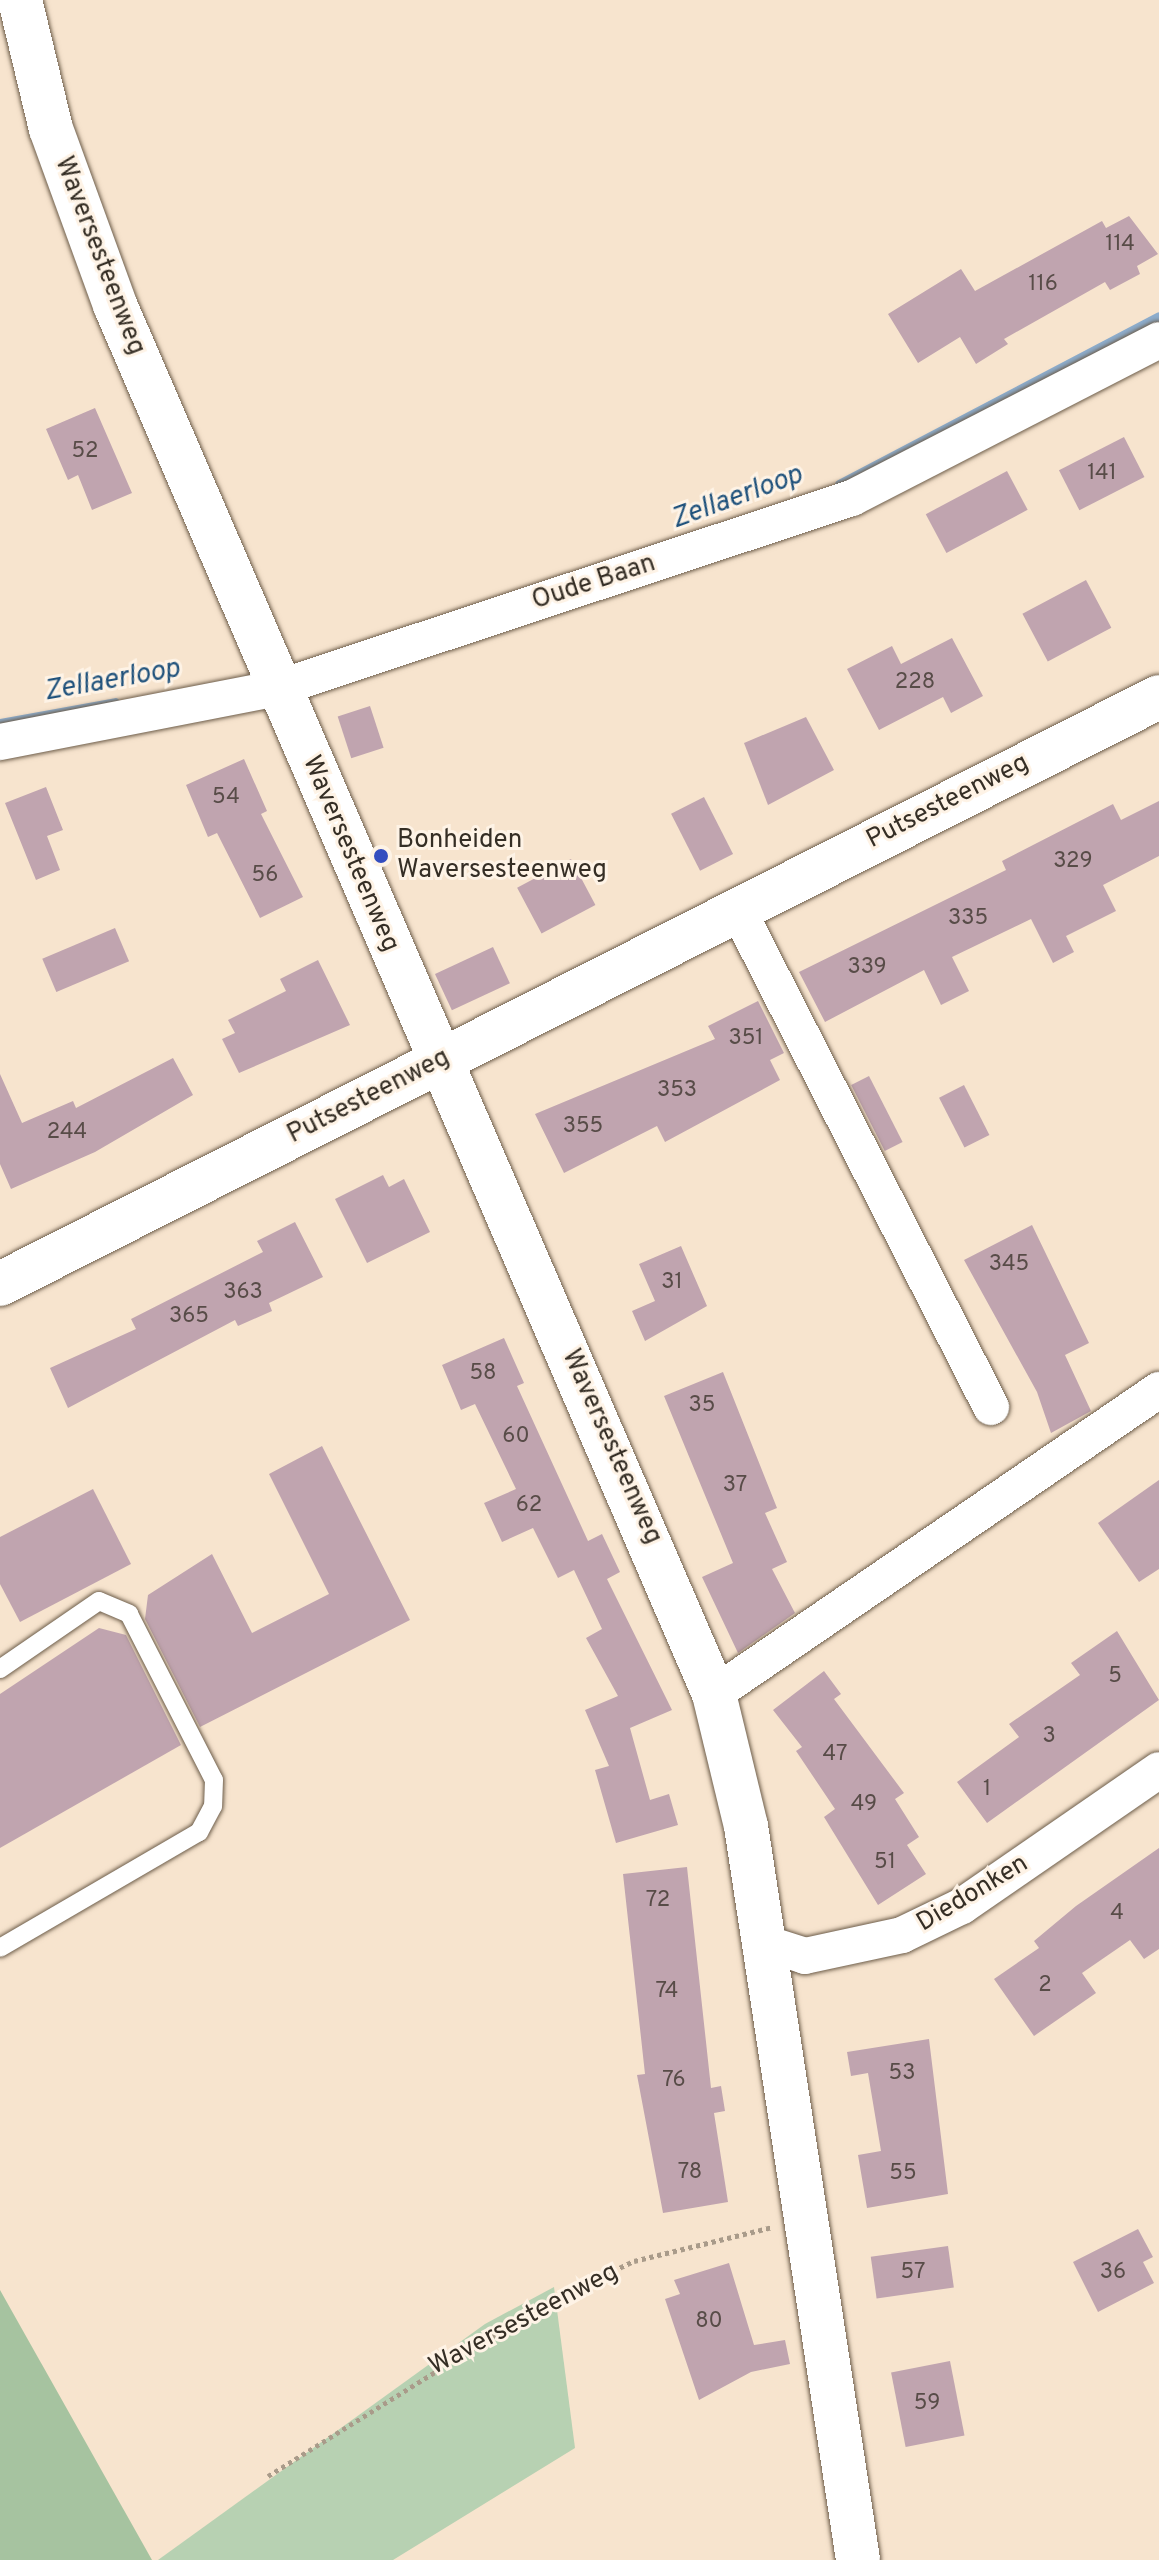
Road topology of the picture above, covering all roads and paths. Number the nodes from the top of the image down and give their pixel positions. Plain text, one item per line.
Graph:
1 (20, 0) edge
2 (1159, 340) edge
3 (278, 688) junction
4 (1159, 697) edge
5 (0, 742) edge
6 (737, 908) junction
7 (440, 1061) junction
8 (0, 1284) edge
9 (1159, 1390) edge
10 (991, 1407) dead end
11 (0, 1669) edge
12 (714, 1694) junction
13 (1159, 1770) edge
14 (765, 1943) junction
15 (0, 1948) edge
16 (805, 2221) junction
17 (268, 2476) dead end
18 (858, 2560) edge

1 - 3 street, Waversesteenweg
2 - 3 street, Oude Baan
3 - 5 street, Oude Baan
3 - 7 street, Waversesteenweg
4 - 6 street, Putsesteenweg
6 - 7 street, Putsesteenweg
6 - 10 street
7 - 8 street, Putsesteenweg
7 - 12 street, Waversesteenweg
9 - 12 street
11 - 15 lane
12 - 14 street, Waversesteenweg
13 - 14 street, Diedonken
14 - 16 street, Waversesteenweg
16 - 17 path, Waversesteenweg
16 - 18 street, Waversesteenweg

